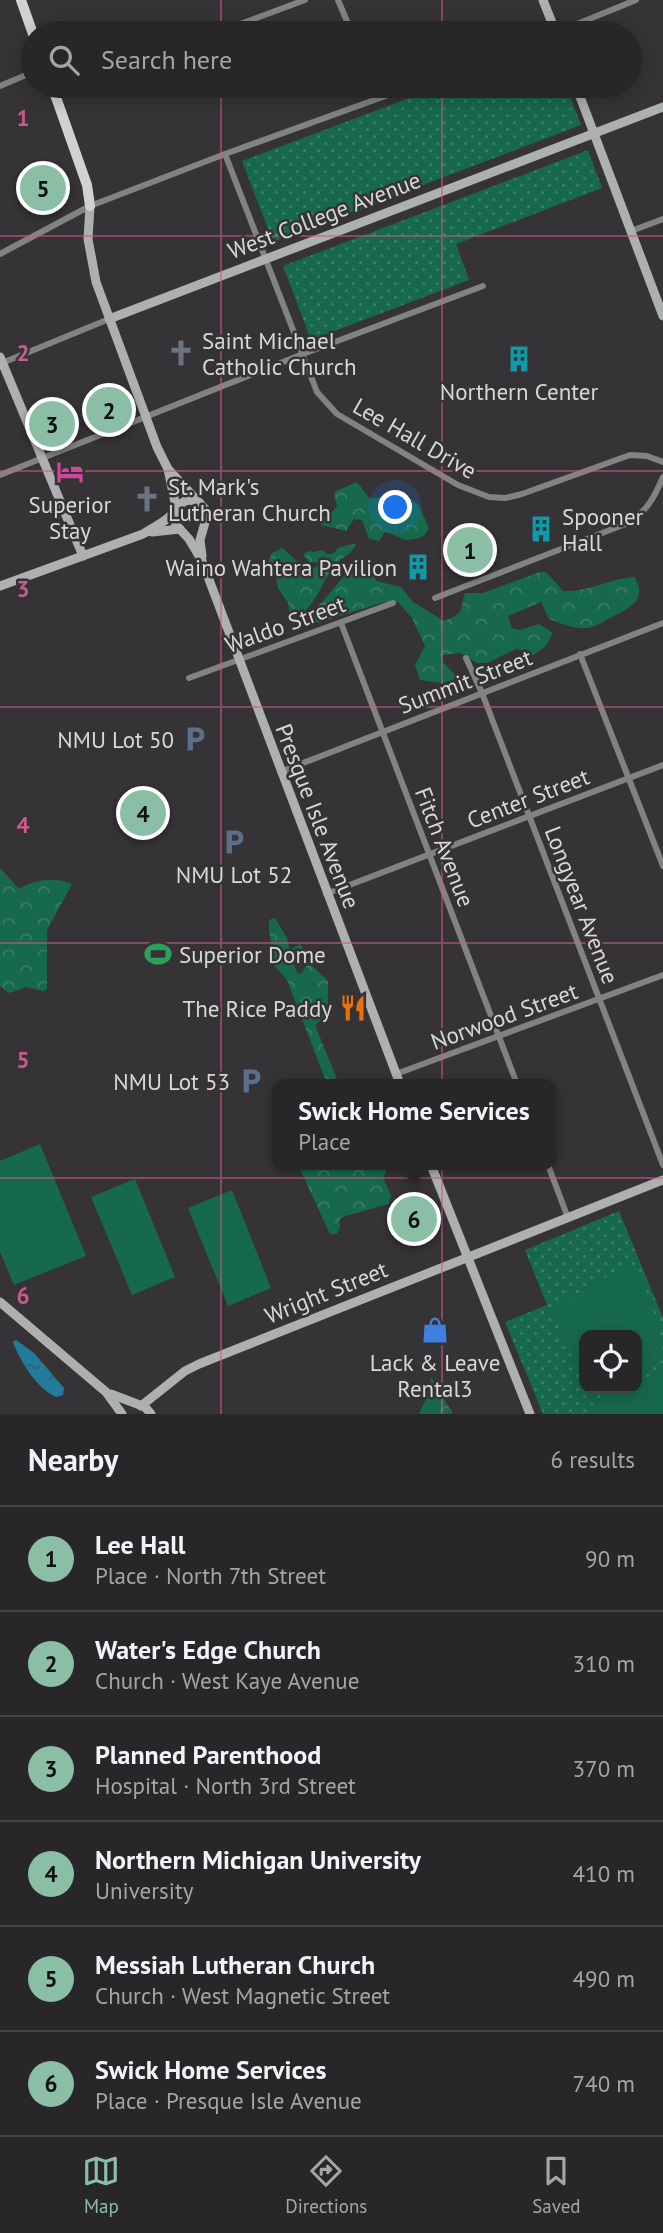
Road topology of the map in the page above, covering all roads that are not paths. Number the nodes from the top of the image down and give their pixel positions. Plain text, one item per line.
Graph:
1 (306, 0) edge
2 (338, 0) edge
3 (543, 0) edge
4 (636, 0) edge
5 (24, 1) edge
6 (29, 21) edge
7 (249, 21) edge
8 (347, 21) edge
9 (551, 21) edge
10 (584, 21) edge
11 (21, 77) edge
12 (0, 86) edge
13 (57, 98) edge
14 (379, 98) edge
15 (581, 98) edge
16 (376, 99) joint
17 (663, 107) edge
18 (594, 132) junction
19 (225, 154) junction
20 (90, 206) junction
21 (663, 219) edge
22 (631, 231) junction
23 (0, 254) edge
24 (265, 258) junction
25 (663, 285) edge
26 (483, 286) dead end
27 (653, 289) junction
28 (663, 316) edge
29 (108, 319) junction
30 (303, 354) junction
31 (1, 361) edge
32 (146, 418) junction
33 (42, 458) junction
34 (663, 461) edge
35 (168, 469) junction
36 (0, 475) edge
37 (663, 477) edge
38 (200, 503) junction
39 (175, 509) junction
40 (205, 523) junction
41 (181, 530) junction
42 (143, 534) junction
43 (83, 556) junction
44 (202, 562) junction
45 (0, 586) edge
46 (435, 598) dead end
47 (393, 603) dead end
48 (341, 622) junction
49 (663, 623) edge
50 (580, 654) junction
51 (466, 658) dead end
52 (239, 660) junction
53 (189, 678) dead end
54 (482, 693) junction
55 (382, 732) junction
56 (663, 765) edge
57 (280, 772) junction
58 (629, 778) junction
59 (529, 816) junction
60 (429, 854) junction
61 (663, 866) edge
62 (326, 894) junction
63 (663, 975) edge
64 (599, 1000) junction
65 (498, 1036) junction
66 (396, 1074) junction
67 (398, 1079) edge
68 (515, 1079) edge
69 (663, 1165) edge
70 (433, 1170) edge
71 (550, 1170) edge
72 (663, 1180) edge
73 (568, 1218) junction
74 (467, 1257) junction
75 (0, 1302) edge
76 (166, 1388) junction
77 (106, 1392) junction
78 (140, 1406) junction
79 (123, 1414) edge
80 (153, 1414) edge
81 (530, 1414) edge

1 - 7 street
2 - 8 street
3 - 9 street
4 - 10 street
5 - 6 main road
11 - 12 street
13 - 20 main road
14 - 16 street
15 - 18 street
16 - 19 street
17 - 18 street, West College Avenue
18 - 22 street
18 - 24 street, West College Avenue
19 - 20 street
19 - 24 street, Lee Hall Drive
20 - 23 street
20 - 29 street, Presque Isle Avenue
21 - 22 street
22 - 27 street
24 - 29 street, West College Avenue
24 - 30 street, Lee Hall Drive
25 - 27 street
26 - 30 street
27 - 28 street
29 - 31 street, West College Avenue
29 - 32 street, Presque Isle Avenue
30 - 32 street
30 - 34 street, Lee Hall Drive
31 - 33 street
32 - 33 street
32 - 35 street, Presque Isle Avenue
33 - 36 street
33 - 43 street
35 - 38 street, Presque Isle Avenue
35 - 39 street, Presque Isle Avenue
37 - 46 street
38 - 39 street
38 - 40 street, Presque Isle Avenue
39 - 41 street, Presque Isle Avenue
39 - 42 street
40 - 41 street
40 - 44 street, Presque Isle Avenue
41 - 42 street
41 - 44 street, Presque Isle Avenue
42 - 43 street
43 - 45 street
44 - 52 street, Presque Isle Avenue
47 - 48 street, Waldo Street
48 - 52 street, Waldo Street
48 - 55 street, Fitch Avenue
49 - 50 street, Summit Street
50 - 54 street, Summit Street
50 - 58 street
51 - 54 street, Longyear Avenue
52 - 53 street, Waldo Street
52 - 57 street, Presque Isle Avenue
54 - 55 street, Summit Street
54 - 59 street, Longyear Avenue
55 - 57 street, Summit Street
55 - 60 street, Fitch Avenue
56 - 58 street, Center Street
57 - 62 street, Presque Isle Avenue
58 - 59 street, Center Street
58 - 61 street
59 - 60 street, Center Street
59 - 64 street, Longyear Avenue
60 - 62 street, Center Street
60 - 65 street, Fitch Avenue
62 - 66 street, Presque Isle Avenue
63 - 64 street, Norwood Street
64 - 65 street, Norwood Street
64 - 69 street, Longyear Avenue
65 - 66 street, Norwood Street
65 - 68 street, Fitch Avenue
66 - 67 street, Presque Isle Avenue
70 - 74 street
71 - 73 street
72 - 73 street, Wright Street
73 - 74 street, Wright Street
74 - 76 street, Wright Street
74 - 81 street
75 - 77 street
76 - 78 street, Wright Street
76 - 80 street, Wright Street
77 - 78 street
77 - 79 street
78 - 79 street, Wright Street
78 - 80 street

